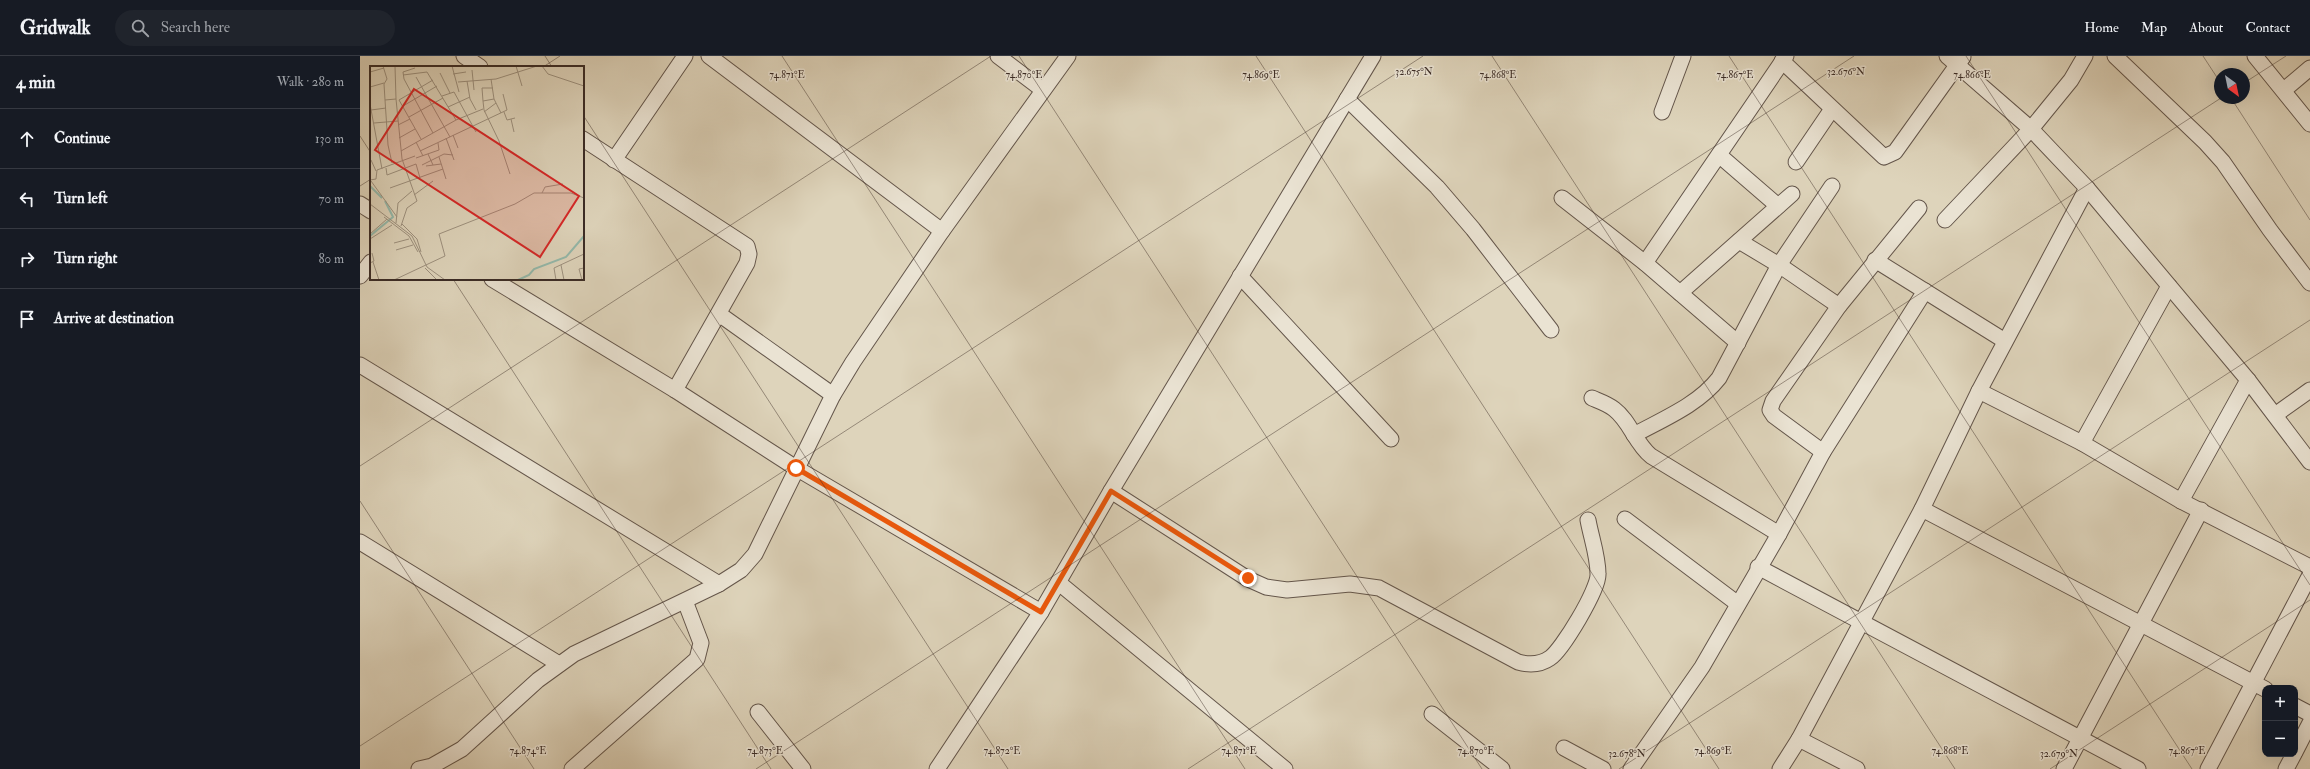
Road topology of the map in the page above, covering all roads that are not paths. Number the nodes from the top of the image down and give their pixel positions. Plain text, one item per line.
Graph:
1 (464, 56) edge
2 (685, 56) edge
3 (709, 56) edge
4 (998, 56) edge
5 (1068, 56) edge
6 (1373, 56) edge
7 (1682, 56) edge
8 (2085, 56) edge
9 (2116, 56) edge
10 (2255, 56) edge
11 (1784, 59) edge
12 (1956, 59) edge
13 (479, 66) edge
14 (2310, 68) edge
15 (1043, 90) junction
16 (2284, 90) junction
17 (1347, 99) junction
18 (1832, 109) junction
19 (1662, 112) dead end
20 (2310, 124) edge
21 (2031, 129) junction
22 (584, 140) edge
23 (1719, 155) junction
24 (614, 160) junction
25 (1796, 162) dead end
26 (1832, 186) dead end
27 (2087, 188) junction
28 (1792, 194) dead end
29 (1562, 198) dead end
30 (360, 204) edge
31 (1778, 206) junction
32 (1919, 208) dead end
33 (370, 210) edge
34 (1945, 220) dead end
35 (942, 231) junction
36 (1739, 241) junction
37 (1875, 260) junction
38 (370, 263) edge
39 (1645, 263) junction
40 (1779, 265) junction
41 (360, 276) edge
42 (1240, 276) junction
43 (494, 280) edge
44 (2310, 283) edge
45 (2168, 286) junction
46 (1925, 291) junction
47 (1680, 293) junction
48 (1839, 306) junction
49 (719, 314) junction
50 (1551, 330) dead end
51 (2006, 341) junction
52 (1738, 344) junction
53 (360, 365) edge
54 (2248, 380) junction
55 (675, 390) junction
56 (2310, 390) edge
57 (1979, 391) junction
58 (833, 395) junction
59 (1592, 398) dead end
60 (2275, 415) junction
61 (1634, 436) junction
62 (1391, 439) dead end
63 (2082, 443) junction
64 (1823, 452) junction
65 (2310, 462) edge
66 (796, 468) junction
67 (1111, 491) junction
68 (2181, 501) junction
69 (1922, 509) junction
70 (2201, 510) junction
71 (1625, 519) dead end
72 (1588, 520) dead end
73 (1779, 534) junction
74 (360, 542) edge
75 (1758, 567) junction
76 (2310, 567) edge
77 (2310, 575) edge
78 (1058, 583) junction
79 (719, 584) junction
80 (685, 601) junction
81 (1738, 604) junction
82 (1041, 612) junction
83 (1860, 623) junction
84 (2142, 625) junction
85 (559, 664) junction
86 (2259, 686) edge
87 (2298, 708) edge
88 (758, 712) dead end
89 (1432, 714) dead end
90 (2310, 714) edge
91 (2310, 723) edge
92 (2079, 738) junction
93 (1799, 739) junction
94 (2298, 747) edge
95 (1564, 748) dead end
96 (2293, 757) edge
97 (428, 768) edge
98 (572, 769) edge
99 (803, 769) edge
100 (937, 769) edge
101 (1285, 769) edge
102 (1502, 769) edge
103 (1603, 769) edge
104 (1631, 769) edge
105 (1780, 769) edge
106 (1857, 769) edge
107 (2064, 769) edge
108 (2138, 769) edge
109 (2208, 769) edge
110 (2286, 769) edge

1 - 13 street
2 - 24 street
3 - 35 street
4 - 15 street
5 - 15 street
6 - 17 street
7 - 19 street
8 - 21 street
9 - 44 street
10 - 16 street
11 - 18 street
11 - 23 street
12 - 18 street
12 - 21 street
14 - 16 street
15 - 35 street
16 - 20 street
17 - 42 street
17 - 50 street
18 - 25 street
21 - 27 street
21 - 34 street
22 - 24 street
23 - 31 street
23 - 39 street
24 - 49 street
26 - 40 street
27 - 45 street
27 - 51 street
28 - 31 street
29 - 39 street
30 - 33 street
31 - 36 street
32 - 37 street
35 - 58 street
36 - 40 street
36 - 47 street
37 - 46 street
37 - 48 street
38 - 41 street
39 - 47 street
40 - 48 street
40 - 52 street
42 - 62 street
42 - 67 street
43 - 55 street
45 - 54 street
45 - 63 street
46 - 51 street
46 - 64 street
47 - 52 street
48 - 64 street
49 - 55 street
49 - 58 street
51 - 57 street
52 - 61 street
53 - 79 street
54 - 60 street
54 - 68 street
55 - 66 street
56 - 60 street
57 - 63 street
57 - 69 street
58 - 66 street
59 - 61 street
60 - 65 street
61 - 73 street
63 - 68 street
64 - 73 street
66 - 79 street
66 - 82 street
67 - 72 street
67 - 78 street
68 - 70 street
69 - 83 street
69 - 84 street
70 - 76 street
70 - 84 street
71 - 81 street
73 - 75 street
74 - 85 street
75 - 81 street
75 - 83 street
77 - 86 street
78 - 82 street
78 - 101 street
79 - 80 street
80 - 85 street
80 - 98 street
81 - 104 street
82 - 100 street
83 - 92 street
83 - 93 street
84 - 86 street
84 - 92 street
85 - 97 street
86 - 109 street
87 - 90 street
88 - 99 street
89 - 102 street
91 - 94 street
92 - 107 street
92 - 108 street
93 - 105 street
93 - 106 street
95 - 103 street
96 - 110 street

